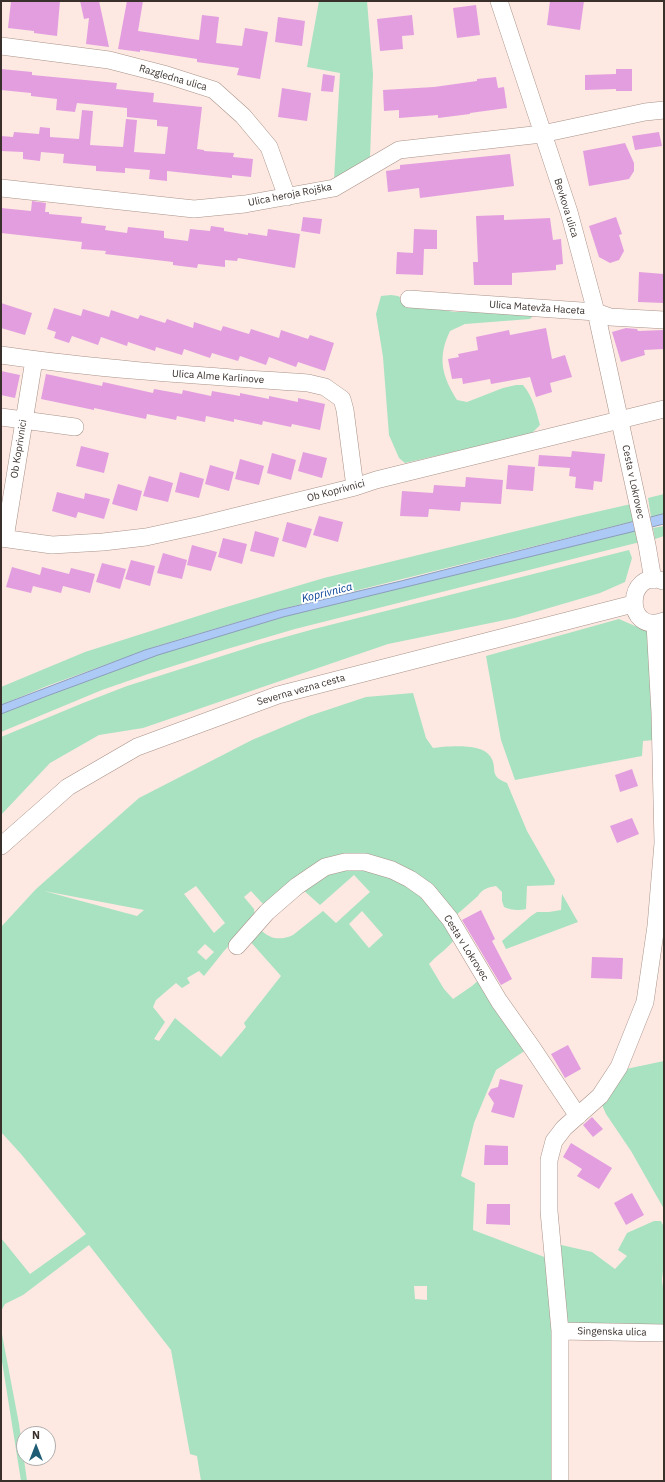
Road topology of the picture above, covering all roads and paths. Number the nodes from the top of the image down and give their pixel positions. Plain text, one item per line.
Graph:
1 (499, 1) edge
2 (1, 46) edge
3 (664, 110) edge
4 (542, 134) junction
5 (1, 188) edge
6 (286, 197) junction
7 (409, 299) dead end
8 (596, 312) junction
9 (664, 320) edge
10 (1, 355) edge
11 (34, 360) junction
12 (664, 409) edge
13 (1, 418) edge
14 (620, 419) junction
15 (24, 420) junction
16 (75, 427) dead end
17 (355, 487) junction
18 (3, 538) edge
19 (658, 581) edge
20 (633, 604) junction
21 (659, 622) edge
22 (1, 846) edge
23 (237, 946) dead end
24 (578, 1116) junction
25 (560, 1331) junction
26 (664, 1333) edge
27 (560, 1481) edge

1 - 4 street, Bevkova ulica
2 - 6 street, Razgledna ulica
3 - 4 street, Ulica heroja Rojška
4 - 6 street, Ulica heroja Rojška
4 - 8 street, Bevkova ulica
5 - 6 street, Ulica heroja Rojška
7 - 8 street, Ulica Matevža Haceta
8 - 9 street, Ulica Matevža Haceta
8 - 14 street, Bevkova ulica
10 - 11 street, Ulica Alme Karlinove
11 - 15 street, Ob Koprivnici
11 - 17 street, Ulica Alme Karlinove
12 - 14 street, Ob Koprivnici
13 - 15 street
14 - 17 street, Ob Koprivnici
14 - 19 street, Cesta v Lokrovec
15 - 16 street
15 - 18 street, Ob Koprivnici
17 - 18 street, Ob Koprivnici
19 - 20 street
20 - 21 street
20 - 22 street, Severna vezna cesta
21 - 24 street
23 - 24 street, Cesta v Lokrovec
24 - 25 street
25 - 26 street, Singenska ulica
25 - 27 street

